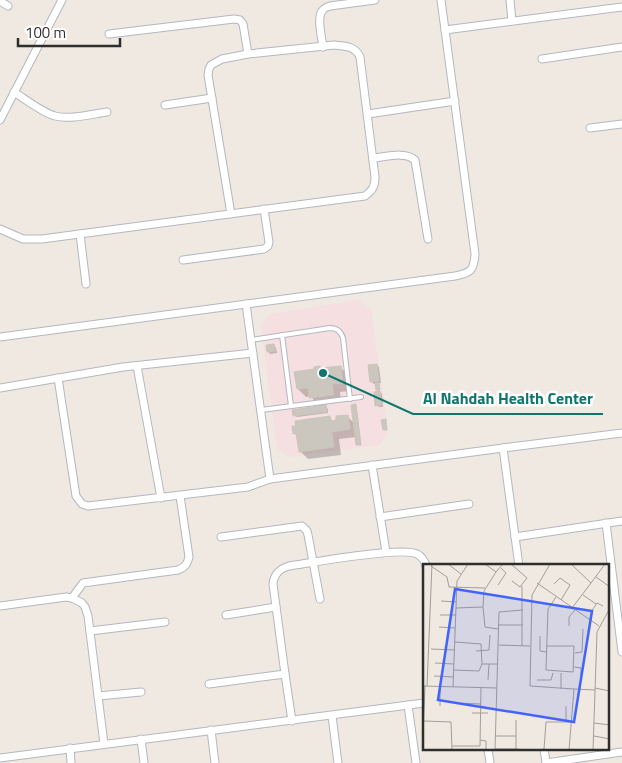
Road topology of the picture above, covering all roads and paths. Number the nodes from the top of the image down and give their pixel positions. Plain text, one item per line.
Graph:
1 (61, 0) edge
2 (375, 0) edge
3 (441, 0) edge
4 (510, 0) edge
5 (0, 1) edge
6 (8, 6) dead end
7 (622, 7) edge
8 (512, 22) junction
9 (445, 30) junction
10 (109, 34) dead end
11 (323, 46) junction
12 (622, 47) edge
13 (248, 54) junction
14 (542, 58) dead end
15 (14, 92) junction
16 (212, 98) junction
17 (455, 101) junction
18 (165, 105) dead end
19 (3, 107) edge
20 (107, 112) dead end
21 (368, 114) junction
22 (0, 120) edge
23 (622, 124) edge
24 (590, 128) dead end
25 (373, 158) junction
26 (264, 210) junction
27 (230, 214) junction
28 (0, 229) edge
29 (80, 234) junction
30 (428, 239) dead end
31 (183, 260) dead end
32 (86, 284) dead end
33 (246, 304) junction
34 (282, 335) junction
35 (0, 337) edge
36 (251, 340) junction
37 (253, 353) junction
38 (137, 366) junction
39 (58, 378) junction
40 (0, 388) edge
41 (361, 397) dead end
42 (350, 399) junction
43 (291, 406) junction
44 (261, 410) junction
45 (622, 433) edge
46 (504, 448) junction
47 (372, 465) junction
48 (270, 479) junction
49 (180, 496) junction
50 (161, 498) junction
51 (469, 504) dead end
52 (380, 517) junction
53 (622, 521) edge
54 (606, 523) junction
55 (221, 536) dead end
56 (515, 537) junction
57 (386, 552) junction
58 (313, 562) junction
59 (425, 564) edge
60 (519, 564) edge
61 (72, 598) junction
62 (320, 599) dead end
63 (0, 606) edge
64 (276, 607) junction
65 (226, 615) dead end
66 (164, 622) dead end
67 (90, 631) junction
68 (622, 652) edge
69 (284, 674) junction
70 (209, 684) dead end
71 (141, 692) dead end
72 (98, 696) junction
73 (423, 703) edge
74 (408, 706) junction
75 (332, 716) junction
76 (292, 721) junction
77 (211, 730) junction
78 (141, 739) junction
79 (104, 744) junction
80 (70, 748) junction
81 (488, 750) edge
82 (544, 750) edge
83 (622, 752) edge
84 (0, 758) edge
85 (71, 763) edge
86 (144, 763) edge
87 (216, 763) edge
88 (338, 763) edge
89 (416, 763) edge
90 (490, 763) edge
91 (546, 763) edge

1 - 15 street
2 - 11 street
3 - 9 street
4 - 8 street
5 - 6 street
7 - 8 street
8 - 9 street
9 - 17 street
10 - 13 street
11 - 13 street
11 - 21 street
12 - 14 street
13 - 16 street
15 - 19 street
15 - 20 street
16 - 18 street
16 - 27 street
17 - 21 street
17 - 33 street
19 - 22 street
21 - 25 street
23 - 24 street
25 - 26 street
25 - 30 street
26 - 27 street
26 - 31 street
27 - 29 street
28 - 29 street
29 - 32 street
33 - 35 street
33 - 36 street
34 - 36 lane
34 - 42 lane
34 - 43 lane
36 - 37 street
37 - 38 street
37 - 44 street
38 - 39 street
38 - 50 street
39 - 40 street
39 - 50 street
41 - 42 lane
42 - 43 lane
43 - 44 lane
44 - 48 street
45 - 46 street
46 - 47 street
46 - 56 street
47 - 48 street
47 - 52 street
48 - 49 street
49 - 50 street
49 - 61 street
51 - 52 street
52 - 57 street
53 - 54 street
54 - 56 street
54 - 68 street
55 - 58 street
56 - 60 street
57 - 58 street
57 - 59 street
58 - 62 street
58 - 64 street
61 - 63 street
61 - 67 street
64 - 65 street
64 - 69 street
66 - 67 street
67 - 72 street
69 - 70 street
69 - 76 street
71 - 72 street
72 - 79 street
73 - 74 street
74 - 75 street
74 - 89 street
75 - 76 street
75 - 88 street
76 - 77 street
77 - 78 street
77 - 87 street
78 - 79 street
78 - 86 street
79 - 80 street
80 - 84 street
80 - 85 street
81 - 90 street
82 - 91 street
83 - 91 street

